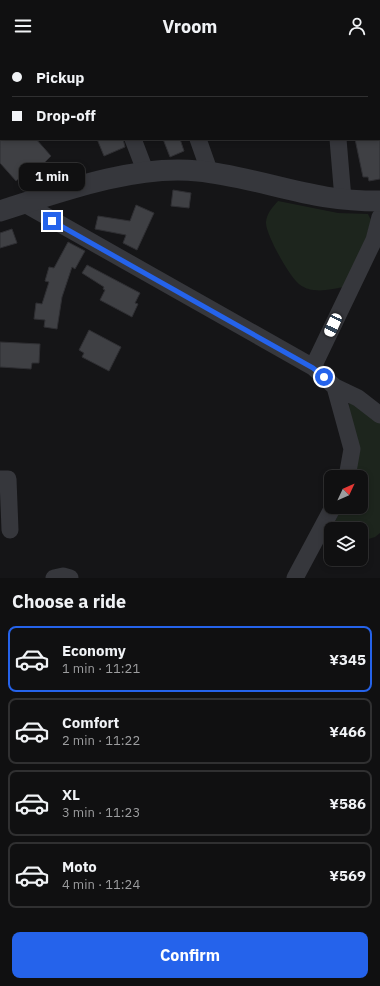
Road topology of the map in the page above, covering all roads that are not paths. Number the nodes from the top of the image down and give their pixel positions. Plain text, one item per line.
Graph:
1 (133, 140) edge
2 (198, 140) edge
3 (338, 140) edge
4 (210, 172) junction
5 (146, 173) junction
6 (343, 199) junction
7 (380, 201) edge
8 (23, 203) junction
9 (0, 211) edge
10 (380, 216) edge
11 (313, 368) junction
12 (335, 387) junction
13 (380, 415) edge
14 (348, 470) edge
15 (0, 479) edge
16 (329, 514) edge
17 (10, 530) dead end
18 (54, 578) edge
19 (70, 578) edge
20 (295, 578) edge

1 - 5 street
2 - 4 street
3 - 6 street
4 - 5 street
4 - 6 street
5 - 8 street
6 - 7 street
8 - 9 street
8 - 11 street
10 - 11 street
11 - 12 street
12 - 13 street
12 - 14 street
15 - 17 street
16 - 20 street
18 - 19 street

